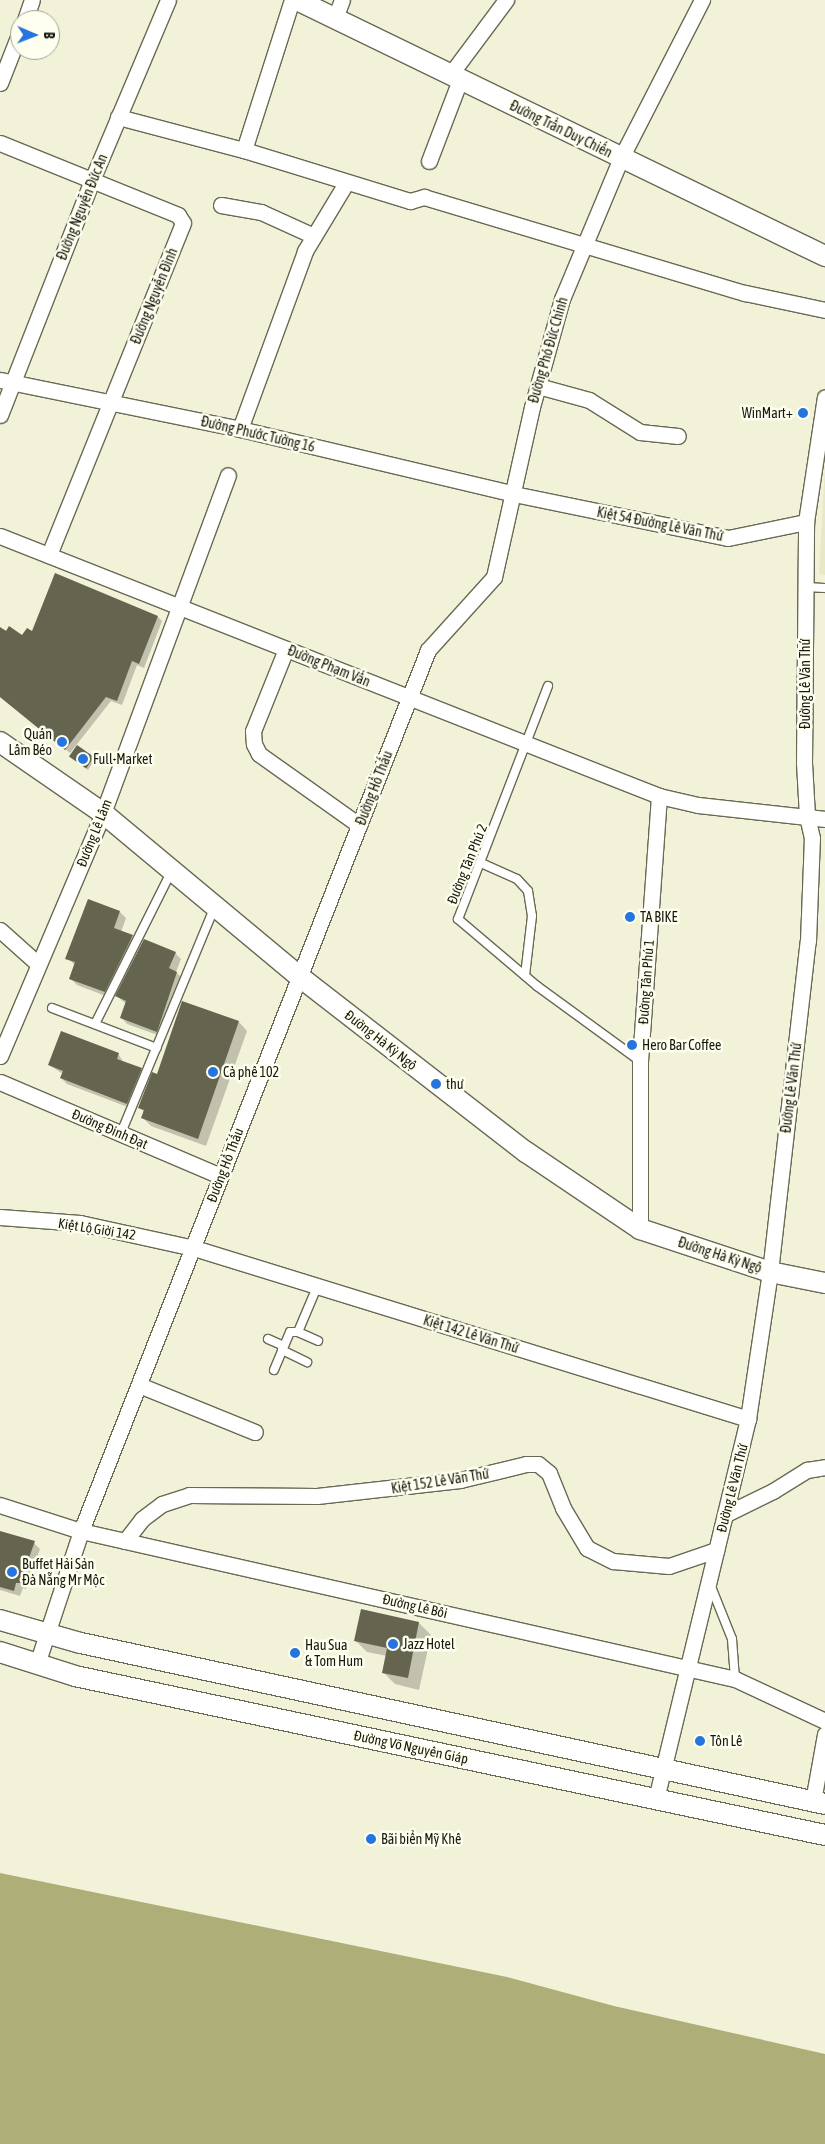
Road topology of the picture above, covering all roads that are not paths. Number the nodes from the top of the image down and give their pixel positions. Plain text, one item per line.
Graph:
1 (168, 0) edge
2 (292, 0) edge
3 (297, 0) edge
4 (506, 0) edge
5 (702, 0) edge
6 (338, 9) edge
7 (10, 58) edge
8 (455, 78) junction
9 (0, 83) edge
10 (118, 117) junction
11 (0, 143) edge
12 (244, 150) junction
13 (621, 158) junction
14 (429, 161) dead end
15 (92, 180) junction
16 (346, 183) junction
17 (221, 205) dead end
18 (314, 236) junction
19 (584, 245) junction
20 (825, 256) edge
21 (825, 310) edge
22 (6, 382) edge
23 (538, 386) junction
24 (825, 396) edge
25 (111, 402) junction
26 (0, 415) edge
27 (240, 429) junction
28 (678, 436) dead end
29 (228, 475) dead end
30 (514, 494) junction
31 (806, 522) junction
32 (0, 536) edge
33 (49, 555) junction
34 (805, 587) junction
35 (825, 588) edge
36 (179, 607) junction
37 (286, 649) junction
38 (548, 686) dead end
39 (409, 698) junction
40 (0, 742) edge
41 (528, 746) junction
42 (659, 796) junction
43 (104, 813) junction
44 (806, 816) junction
45 (825, 819) edge
46 (359, 825) junction
47 (481, 863) junction
48 (172, 870) junction
49 (215, 906) junction
50 (0, 930) edge
51 (38, 964) junction
52 (525, 976) junction
53 (300, 977) junction
54 (52, 1008) dead end
55 (95, 1024) junction
56 (156, 1048) junction
57 (0, 1056) edge
58 (640, 1061) junction
59 (0, 1082) edge
60 (121, 1134) junction
61 (220, 1176) junction
62 (0, 1218) edge
63 (640, 1229) junction
64 (194, 1248) junction
65 (770, 1272) junction
66 (825, 1283) edge
67 (317, 1287) junction
68 (298, 1332) junction
69 (268, 1339) dead end
70 (318, 1341) dead end
71 (283, 1348) junction
72 (307, 1362) dead end
73 (274, 1370) dead end
74 (139, 1385) junction
75 (748, 1420) junction
76 (255, 1432) dead end
77 (825, 1466) edge
78 (0, 1505) edge
79 (726, 1514) junction
80 (81, 1531) junction
81 (125, 1541) junction
82 (716, 1550) junction
83 (709, 1580) junction
84 (0, 1620) edge
85 (46, 1633) junction
86 (0, 1652) edge
87 (37, 1664) junction
88 (689, 1668) junction
89 (734, 1679) junction
90 (825, 1721) edge
91 (825, 1734) edge
92 (664, 1769) junction
93 (656, 1799) junction
94 (819, 1802) edge
95 (825, 1835) edge

1 - 10 street, Đường Nguyễn Đức An
2 - 12 street
3 - 6 main road, Đường Trần Duy Chiến
4 - 8 street
5 - 13 street, Đường Phó Đức Chính
6 - 8 main road, Đường Trần Duy Chiến
7 - 9 street
8 - 13 main road, Đường Trần Duy Chiến
8 - 14 street
10 - 12 street
10 - 15 street, Đường Nguyễn Đức An
11 - 15 street, Đường Nguyễn Đình
12 - 16 street
13 - 19 street, Đường Phó Đức Chính
13 - 20 main road, Đường Trần Duy Chiến
15 - 22 street, Đường Nguyễn Đức An
15 - 25 street, Đường Nguyễn Đình
16 - 18 street
16 - 19 street
17 - 18 street
18 - 27 street
19 - 21 street
19 - 23 street, Đường Phó Đức Chính
22 - 25 street, Đường Phước Tường 16
22 - 26 street, Đường Nguyễn Đức An
23 - 28 street
23 - 30 street, Đường Phó Đức Chính
24 - 31 street, Đường Lê Văn Thứ
25 - 27 street, Đường Phước Tường 16
25 - 33 street, Đường Nguyễn Đình
27 - 30 street, Đường Phước Tường 16
29 - 36 street, Đường Lê Lâm
30 - 31 street, Kiệt 54 Đường Lê Văn Thứ
30 - 39 street, Đường Phó Đức Chính
31 - 34 street, Đường Lê Văn Thứ
32 - 33 street, Đường Phạm Vấn
33 - 36 street, Đường Phạm Vấn
34 - 35 lane
34 - 44 street, Đường Lê Văn Thứ
36 - 37 street, Đường Phạm Vấn
36 - 43 street, Đường Lê Lâm
37 - 39 street, Đường Phạm Vấn
37 - 46 street
38 - 41 lane, Đường Tân Phú 2
39 - 41 street, Đường Phạm Vấn
39 - 46 street, Đường Hồ Thấu
40 - 43 main road, Đường Hà Kỳ Ngộ
41 - 42 street, Đường Phạm Vấn
41 - 47 lane, Đường Tân Phú 2
42 - 44 street, Đường Phạm Vấn
42 - 58 street, Đường Tân Phú 1
43 - 48 main road, Đường Hà Kỳ Ngộ
43 - 51 street, Đường Lê Lâm
44 - 45 street, Đường Phạm Vấn
44 - 65 street, Đường Lê Văn Thứ
46 - 53 street, Đường Hồ Thấu
47 - 52 lane
47 - 52 lane, Đường Tân Phú 2
48 - 49 main road, Đường Hà Kỳ Ngộ
48 - 55 lane
49 - 53 main road, Đường Hà Kỳ Ngộ
49 - 56 lane
50 - 51 street
51 - 57 street, Đường Lê Lâm
52 - 58 lane, Đường Tân Phú 2
53 - 61 street, Đường Hồ Thấu
53 - 63 main road, Đường Hà Kỳ Ngộ
54 - 55 lane
55 - 56 lane
56 - 60 lane
58 - 63 street, Đường Tân Phú 1
59 - 60 street, Đường Đinh Đạt
60 - 61 street, Đường Đinh Đạt
61 - 64 street, Đường Hồ Thấu
62 - 64 street, Kiệt Lộ Giời 142
63 - 65 main road, Đường Hà Kỳ Ngộ
64 - 67 street, Kiệt 142 Lê Văn Thứ
64 - 74 street, Đường Hồ Thấu
65 - 66 main road, Đường Hà Kỳ Ngộ
65 - 75 street, Đường Lê Văn Thứ
67 - 68 lane
67 - 75 street, Kiệt 142 Lê Văn Thứ
68 - 70 lane
68 - 71 lane
69 - 71 lane
71 - 72 lane
71 - 73 lane
74 - 76 street
74 - 80 street, Đường Hồ Thấu
75 - 79 street, Đường Lê Văn Thứ
77 - 79 street
78 - 80 street, Đường Lê Bôi
79 - 82 street, Đường Lê Văn Thứ
80 - 81 street, Đường Lê Bôi
80 - 85 street, Đường Hồ Thấu
81 - 82 street, Kiệt 152 Lê Văn Thứ
81 - 88 street, Đường Lê Bôi
82 - 83 street, Đường Lê Văn Thứ
83 - 88 street, Đường Lê Văn Thứ
83 - 89 lane
84 - 85 main road
85 - 87 street, Đường Hồ Thấu
85 - 92 main road
86 - 87 main road, Đường Võ Nguyên Giáp
87 - 93 main road, Đường Võ Nguyên Giáp
88 - 89 street, Đường Lê Bôi
88 - 92 street, Đường Lê Văn Thứ
89 - 90 street, Đường Lê Bôi
91 - 94 street
92 - 93 street, Đường Lê Văn Thứ
92 - 94 main road
93 - 95 main road, Đường Võ Nguyên Giáp

